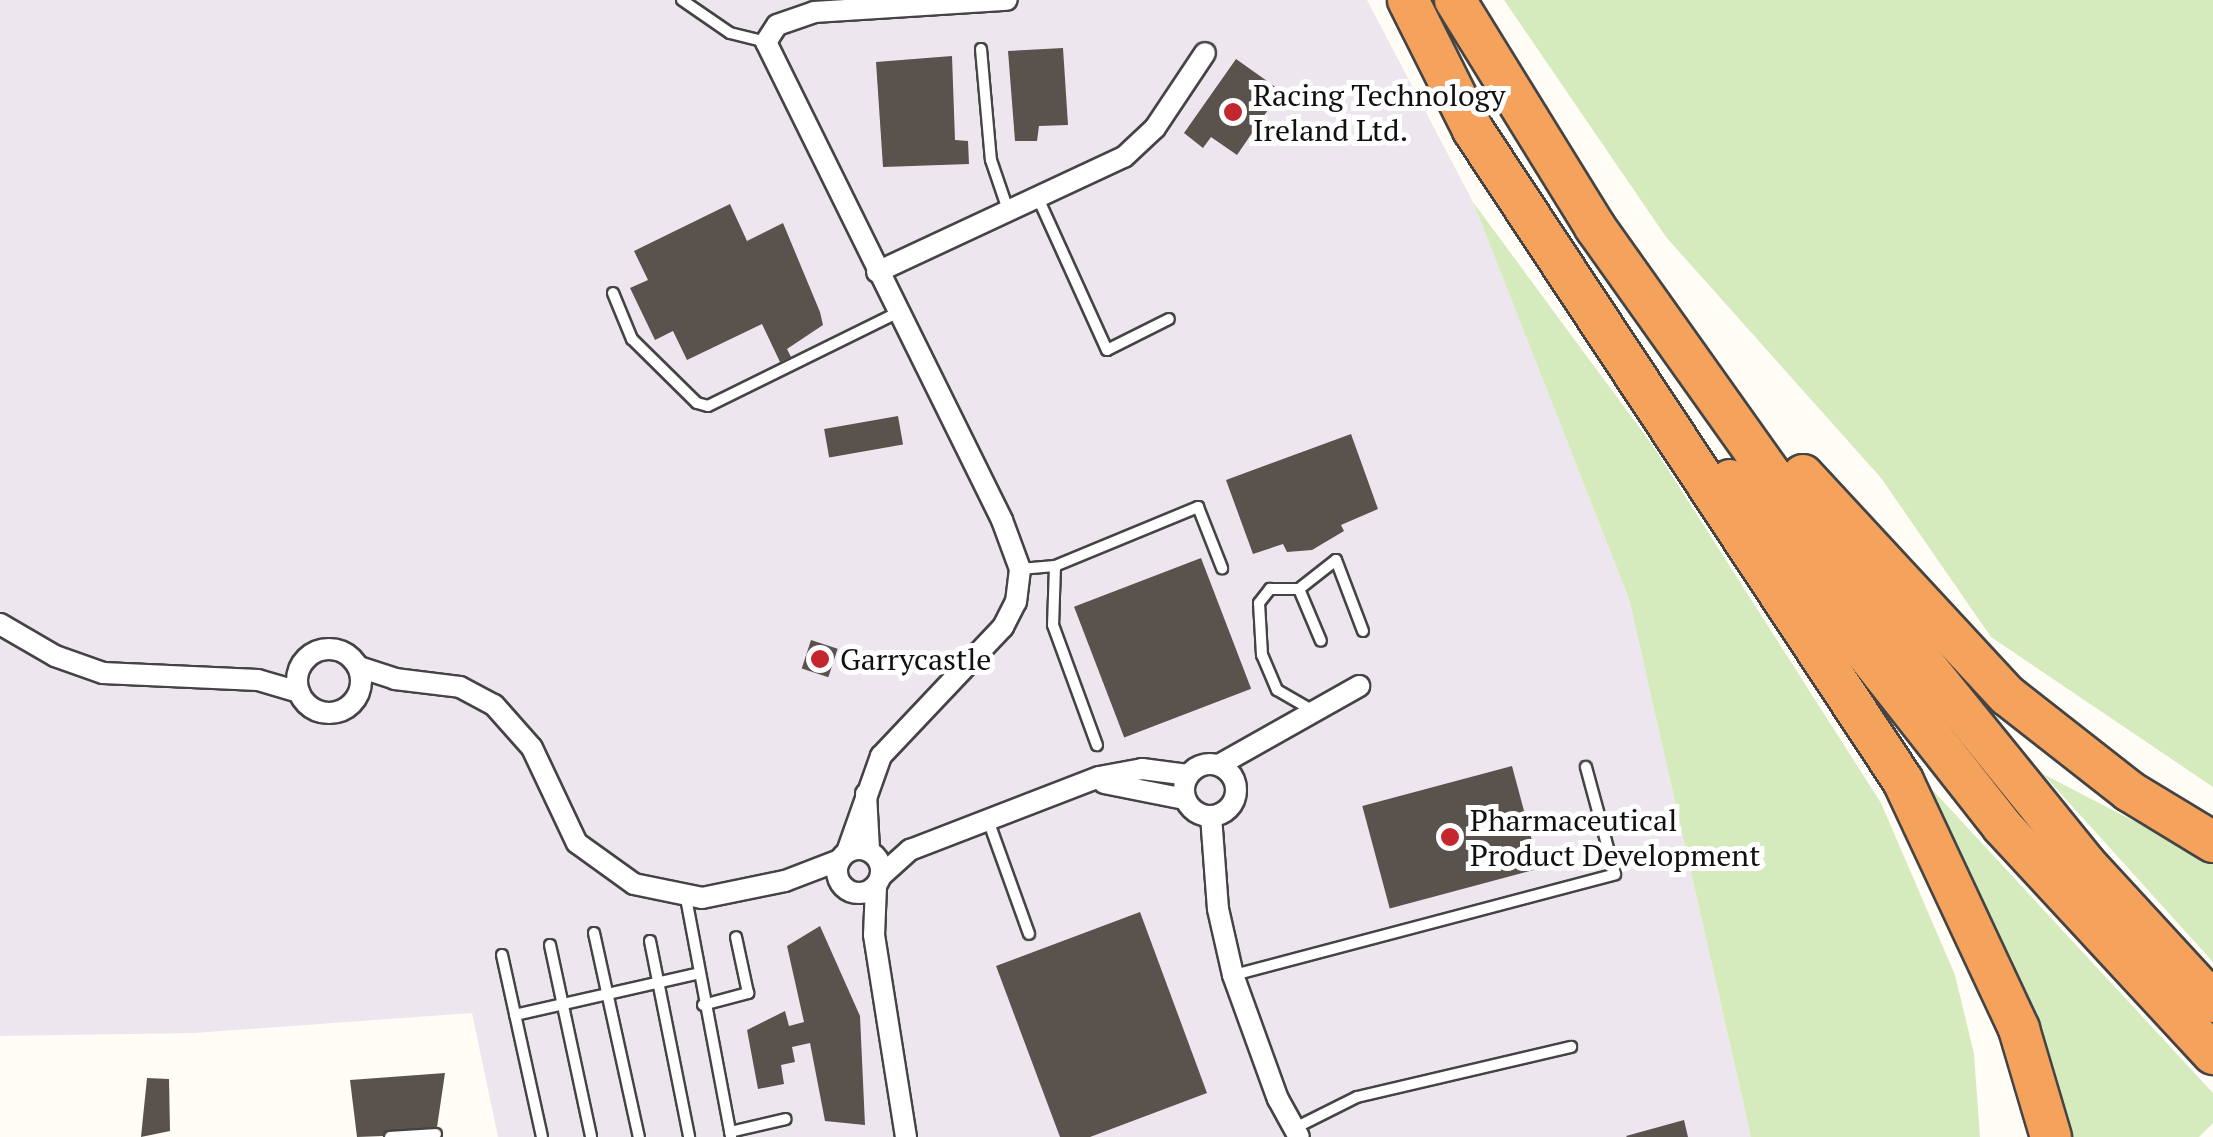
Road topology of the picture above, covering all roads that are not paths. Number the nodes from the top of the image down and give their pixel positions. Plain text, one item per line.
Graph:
1 (682, 0) edge
2 (1008, 0) edge
3 (1408, 0) edge
4 (956, 2) edge
5 (1460, 9) edge
6 (1429, 40) junction
7 (766, 42) junction
8 (981, 49) dead end
9 (1205, 53) dead end
10 (1038, 198) junction
11 (1008, 212) junction
12 (877, 272) junction
13 (613, 293) dead end
14 (898, 313) junction
15 (1169, 319) dead end
16 (1055, 566) junction
17 (1222, 568) dead end
18 (1020, 569) junction
19 (1299, 589) junction
20 (0, 624) edge
21 (1363, 630) dead end
22 (1321, 641) dead end
23 (301, 666) junction
24 (359, 667) junction
25 (258, 680) junction
26 (394, 680) junction
27 (1359, 686) dead end
28 (299, 692) junction
29 (358, 696) junction
30 (1310, 708) junction
31 (1271, 736) junction
32 (1097, 746) dead end
33 (1219, 765) junction
34 (1586, 767) dead end
35 (1188, 775) junction
36 (1087, 784) junction
37 (1236, 784) junction
38 (866, 792) junction
39 (1186, 799) junction
40 (1211, 816) junction
41 (988, 820) junction
42 (2213, 842) edge
43 (910, 850) junction
44 (871, 852) junction
45 (844, 856) junction
46 (879, 880) junction
47 (786, 881) junction
48 (846, 888) junction
49 (686, 898) junction
50 (594, 933) dead end
51 (1029, 934) dead end
52 (874, 935) junction
53 (736, 937) dead end
54 (650, 941) dead end
55 (550, 945) dead end
56 (502, 955) dead end
57 (696, 974) junction
58 (1233, 975) junction
59 (657, 983) junction
60 (607, 995) junction
61 (2213, 1002) edge
62 (562, 1004) junction
63 (703, 1005) junction
64 (515, 1015) junction
65 (1571, 1047) dead end
66 (2213, 1054) edge
67 (786, 1119) dead end
68 (1297, 1133) edge
69 (436, 1134) dead end
70 (730, 1134) edge
71 (390, 1137) edge
72 (542, 1137) edge
73 (591, 1137) edge
74 (639, 1137) edge
75 (689, 1137) edge
76 (906, 1137) edge
77 (2051, 1137) edge

1 - 7 lane
2 - 4 street
3 - 6 highway
4 - 7 street
5 - 42 highway
5 - 61 highway
6 - 66 highway
6 - 77 highway
7 - 12 street
8 - 11 lane
9 - 10 street
10 - 11 street
10 - 15 lane
11 - 12 street
12 - 14 street
13 - 14 lane
14 - 18 street
16 - 17 lane
16 - 18 lane
16 - 32 lane
18 - 38 street
19 - 21 lane
19 - 22 lane
19 - 30 lane
20 - 25 street
23 - 24 street
23 - 25 street
23 - 28 street
24 - 26 street
24 - 29 street
25 - 28 street
26 - 29 street
26 - 49 street
27 - 30 street
28 - 29 street
30 - 31 street
31 - 33 street
31 - 37 street
33 - 35 street
33 - 37 street
34 - 58 lane
35 - 36 street
35 - 39 street
36 - 39 street
36 - 41 street
37 - 40 street
38 - 44 street
38 - 45 street
39 - 40 street
40 - 58 street
41 - 43 street
41 - 51 lane
43 - 44 street
43 - 46 street
44 - 45 street
44 - 46 street
45 - 47 street
45 - 48 street
46 - 48 street
46 - 52 street
47 - 48 street
47 - 49 street
48 - 52 street
49 - 57 lane
50 - 60 lane
52 - 76 street
53 - 63 lane
54 - 59 lane
55 - 62 lane
56 - 64 lane
57 - 59 lane
57 - 63 lane
58 - 68 street
59 - 60 lane
59 - 75 lane
60 - 62 lane
60 - 74 lane
62 - 64 lane
62 - 73 lane
63 - 70 lane
64 - 72 lane
65 - 68 lane
67 - 70 lane
69 - 71 lane

